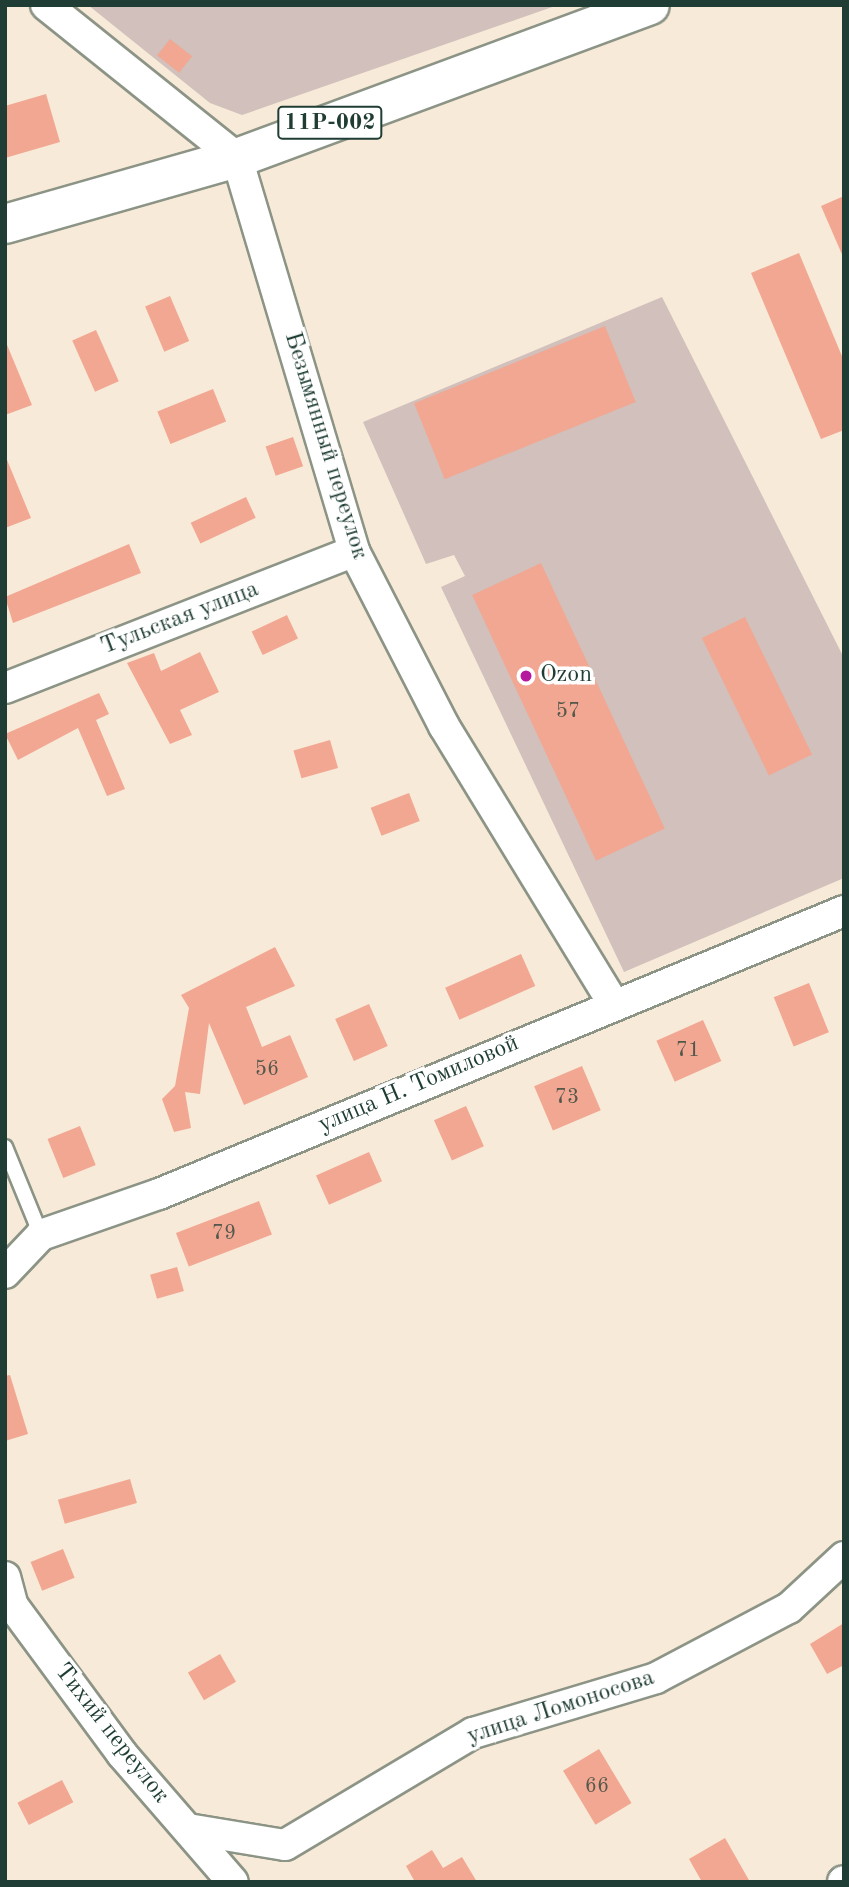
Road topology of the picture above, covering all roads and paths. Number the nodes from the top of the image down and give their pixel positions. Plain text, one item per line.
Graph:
1 (46, 5) edge
2 (650, 5) edge
3 (237, 158) junction
4 (5, 224) edge
5 (354, 551) junction
6 (5, 688) edge
7 (844, 911) edge
8 (614, 1004) junction
9 (5, 1147) edge
10 (41, 1236) junction
11 (5, 1273) edge
12 (844, 1557) edge
13 (5, 1577) edge
14 (188, 1829) junction
15 (233, 1882) edge

1 - 3 street
2 - 3 main road, 11Р-002
3 - 4 main road, 11Р-002
3 - 5 street, Безымянный переулок
5 - 6 street, Тульская улица
5 - 8 street, Безымянный переулок
7 - 8 street, улица Н. Томиловой
8 - 10 street, улица Н. Томиловой
9 - 10 lane
10 - 11 street, улица Н. Томиловой
12 - 14 street, улица Ломоносова
13 - 14 street, Тихий переулок
14 - 15 street, Тихий переулок

